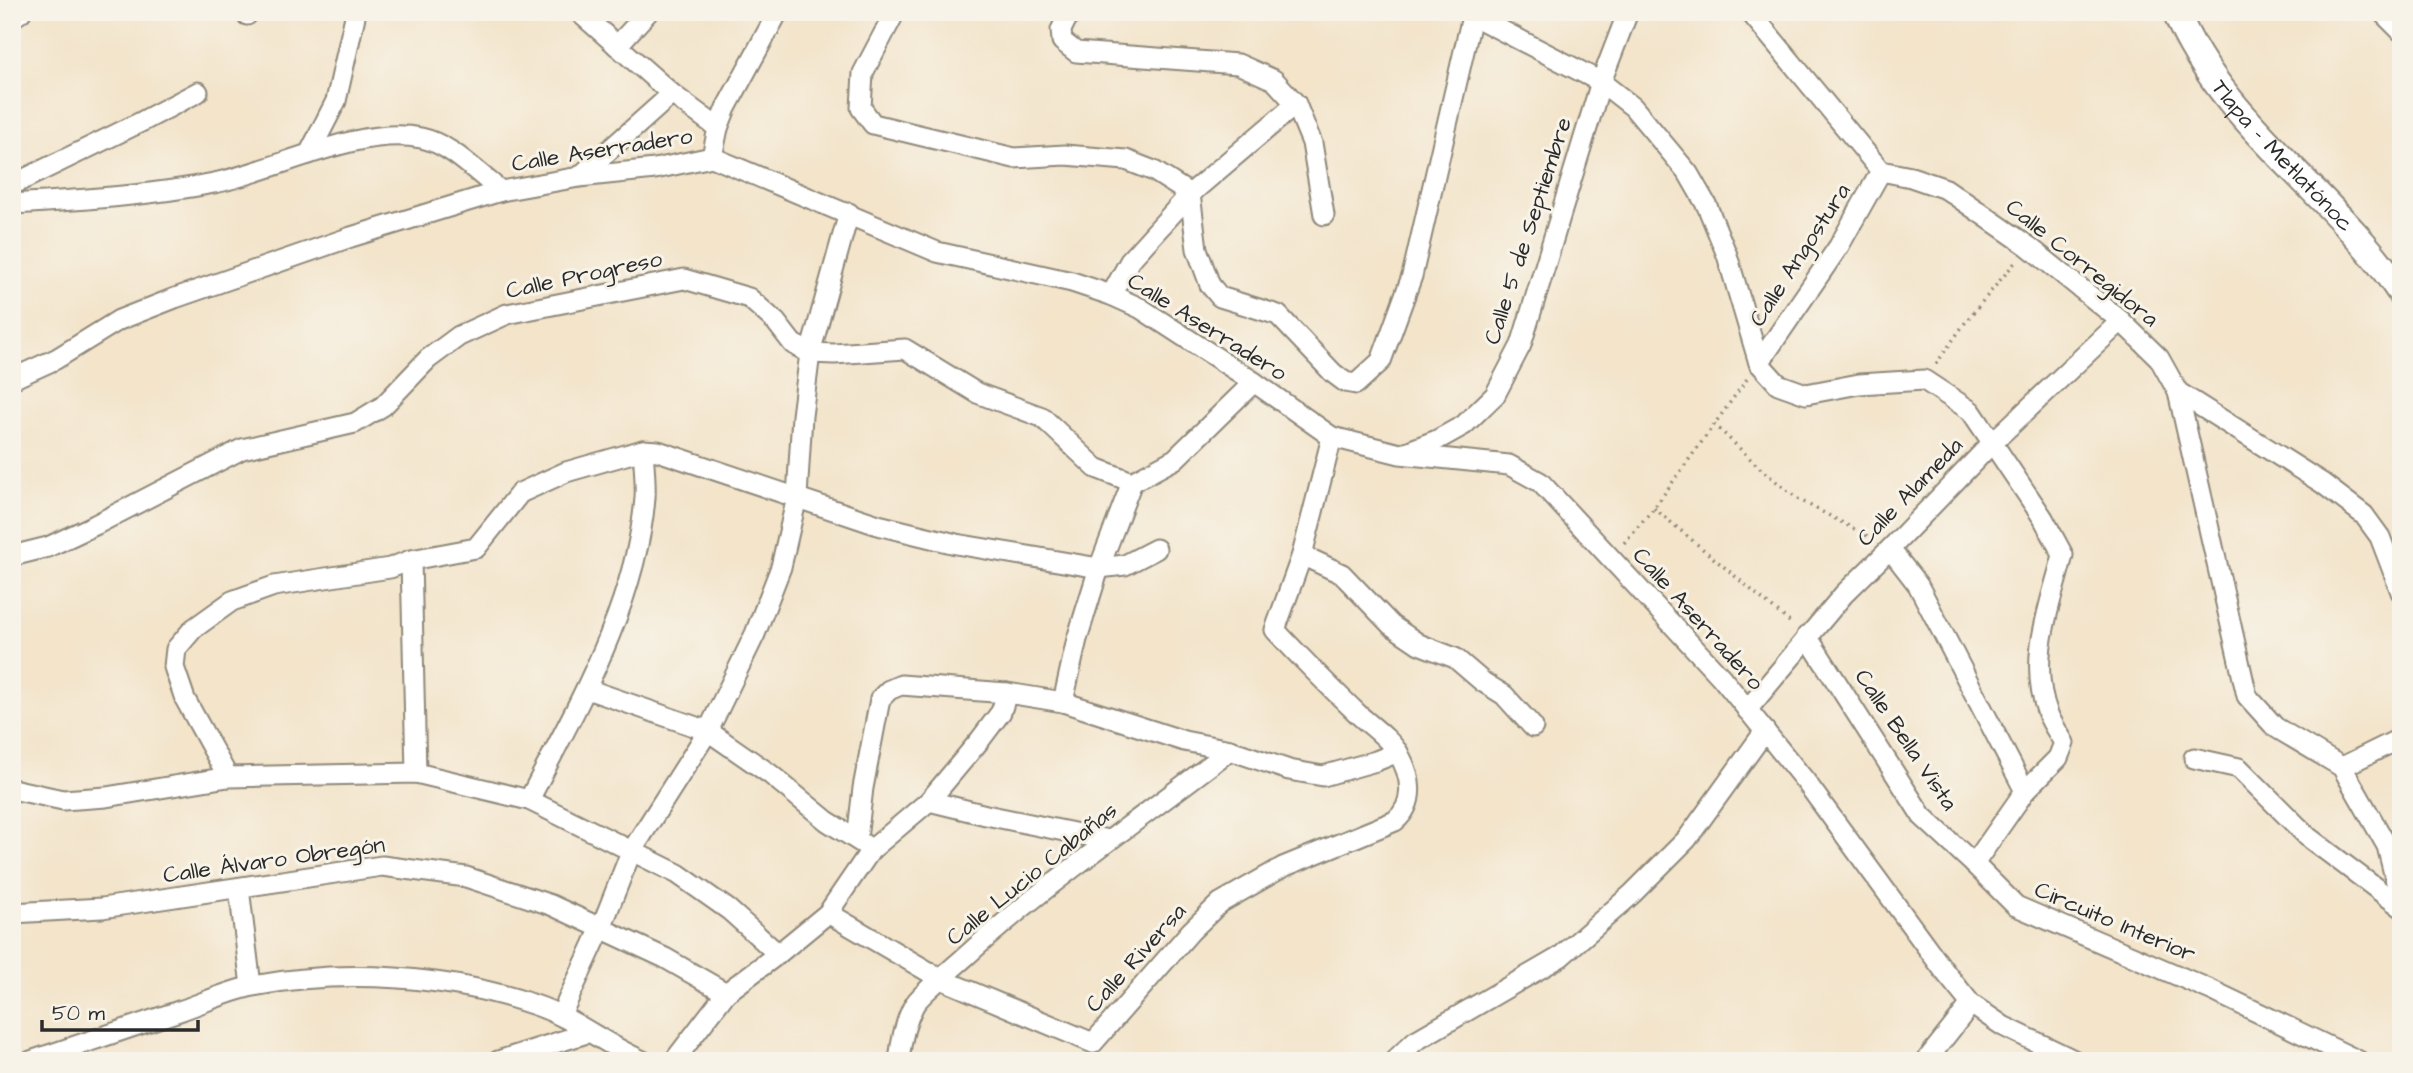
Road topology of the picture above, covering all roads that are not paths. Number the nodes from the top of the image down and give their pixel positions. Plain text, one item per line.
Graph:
1 (21, 12) edge
2 (356, 12) edge
3 (579, 12) edge
4 (648, 12) edge
5 (778, 12) edge
6 (895, 12) edge
7 (1079, 12) edge
8 (1628, 12) edge
9 (1750, 12) edge
10 (2176, 12) edge
11 (2382, 12) edge
12 (1473, 14) edge
13 (12, 18) edge
14 (2401, 31) edge
15 (617, 46) junction
16 (1601, 82) junction
17 (198, 92) dead end
18 (672, 93) junction
19 (1296, 104) junction
20 (718, 128) junction
21 (309, 154) junction
22 (712, 157) junction
23 (1881, 171) junction
24 (579, 177) junction
25 (12, 185) edge
26 (501, 191) junction
27 (1190, 194) junction
28 (12, 204) edge
29 (849, 213) junction
30 (1324, 215) dead end
31 (2397, 279) edge
32 (1111, 295) junction
33 (2121, 321) junction
34 (810, 353) junction
35 (1759, 363) junction
36 (12, 379) edge
37 (1254, 382) junction
38 (2178, 392) junction
39 (1332, 438) junction
40 (1993, 442) junction
41 (643, 450) junction
42 (1400, 454) junction
43 (1132, 482) junction
44 (797, 497) junction
45 (1156, 549) dead end
46 (1891, 549) junction
47 (1302, 555) junction
48 (12, 556) edge
49 (411, 559) junction
50 (1100, 568) junction
51 (2401, 592) edge
52 (1807, 636) junction
53 (587, 689) junction
54 (1007, 693) junction
55 (1063, 702) junction
56 (1747, 710) junction
57 (1533, 727) dead end
58 (708, 732) junction
59 (1765, 732) junction
60 (2401, 738) edge
61 (1230, 750) junction
62 (1398, 752) junction
63 (2194, 758) dead end
64 (2342, 767) junction
65 (416, 774) junction
66 (228, 777) junction
67 (12, 789) edge
68 (2025, 791) junction
69 (529, 800) junction
70 (929, 801) junction
71 (1108, 840) junction
72 (864, 844) junction
73 (632, 852) junction
74 (1974, 864) junction
75 (239, 888) junction
76 (2401, 902) edge
77 (2401, 907) edge
78 (12, 913) edge
79 (828, 913) junction
80 (601, 929) junction
81 (778, 954) junction
82 (942, 979) junction
83 (251, 986) junction
84 (726, 993) junction
85 (1971, 1004) junction
86 (561, 1015) junction
87 (587, 1033) junction
88 (32, 1061) edge
89 (498, 1061) edge
90 (643, 1061) edge
91 (674, 1061) edge
92 (899, 1061) edge
93 (1394, 1061) edge
94 (1926, 1061) edge
95 (2076, 1061) edge
96 (2360, 1061) edge

1 - 13 street
2 - 21 street
3 - 15 street
4 - 15 street
5 - 20 street
6 - 27 street
7 - 19 street
8 - 16 street, Calle 5 de Septiembre
9 - 23 street
10 - 31 main road, Tlapa - Metlatónoc
11 - 14 street
12 - 16 street
12 - 27 street
15 - 18 street
16 - 35 street
16 - 42 street, Calle 5 de Septiembre
17 - 25 street
18 - 20 street
18 - 24 street
19 - 27 street
19 - 30 street
20 - 22 street
21 - 26 street
21 - 28 street
22 - 24 street, Calle Aserradero
22 - 29 street, Calle Aserradero
23 - 33 street, Calle Corregidora
23 - 35 street, Calle Angostura
24 - 26 street, Calle Aserradero
26 - 36 street, Calle Aserradero
27 - 32 street
29 - 32 street, Calle Aserradero
29 - 34 street
32 - 37 street, Calle Aserradero
33 - 38 street, Calle Corregidora
33 - 40 street, Calle Alameda
34 - 43 street
34 - 44 street
34 - 48 street, Calle Progreso
35 - 40 street
37 - 39 street, Calle Aserradero
37 - 43 street
38 - 51 street, Calle Corregidora
38 - 64 street
39 - 42 street, Calle Aserradero
39 - 47 street
40 - 46 street, Calle Alameda
40 - 68 street
41 - 44 street
41 - 49 street
41 - 53 street
42 - 56 street, Calle Aserradero
43 - 50 street
44 - 50 street
44 - 58 street
45 - 50 street
46 - 52 street, Calle Alameda
46 - 68 street
47 - 57 street
47 - 62 street
49 - 65 street
49 - 66 street
50 - 55 street
52 - 56 street, Calle Alameda
52 - 74 street, Calle Bella Vista
53 - 58 street
53 - 69 street
54 - 55 street
54 - 70 street
54 - 72 street
55 - 61 street
56 - 59 street, Calle Aserradero
58 - 72 street
58 - 73 street
59 - 85 street, Calle Aserradero
59 - 93 street
60 - 64 street
61 - 62 street
61 - 71 street, Calle Lucio Cabañas
62 - 82 street, Calle Riversa
63 - 77 street
64 - 76 street
65 - 66 street
65 - 69 street
66 - 67 street
68 - 74 street
69 - 73 street
70 - 71 street
70 - 72 street
71 - 82 street, Calle Lucio Cabañas
72 - 79 street
73 - 80 street
73 - 81 street
74 - 96 street, Circuito Interior
75 - 78 street, Calle Álvaro Obregón
75 - 80 street, Calle Álvaro Obregón
75 - 83 street
79 - 81 street
79 - 82 street, Calle Riversa
80 - 84 street, Calle Álvaro Obregón
80 - 86 street
81 - 84 street
82 - 92 street, Calle Lucio Cabañas
83 - 86 street
83 - 88 street
84 - 91 street
85 - 94 street
85 - 95 street, Calle Aserradero
86 - 87 street
87 - 89 street
87 - 90 street

